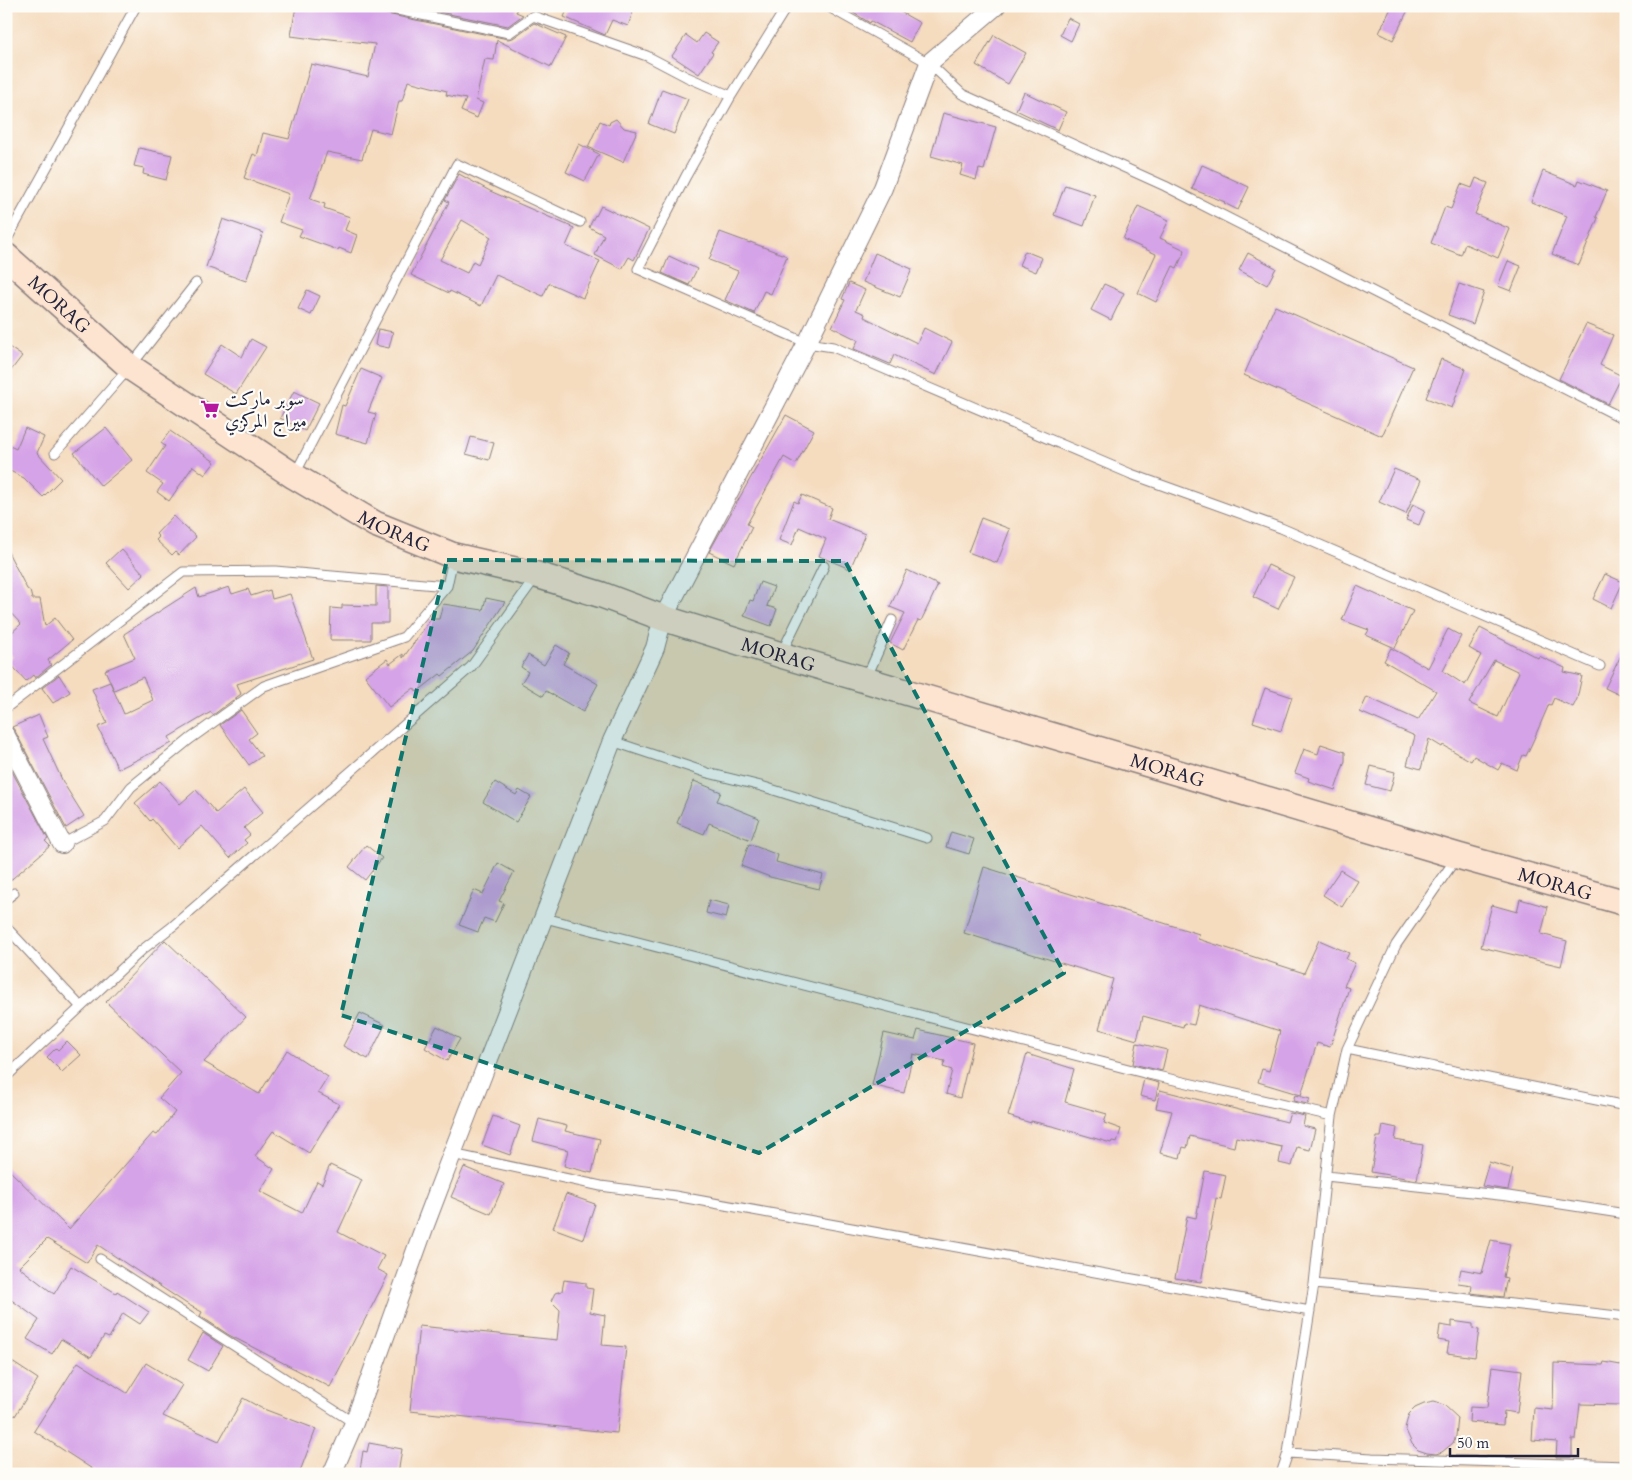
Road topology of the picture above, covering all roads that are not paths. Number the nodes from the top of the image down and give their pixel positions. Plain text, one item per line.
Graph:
1 (136, 6) edge
2 (378, 6) edge
3 (787, 6) edge
4 (827, 6) edge
5 (996, 6) edge
6 (929, 63) junction
7 (731, 96) junction
8 (580, 222) dead end
9 (6, 241) edge
10 (6, 256) edge
11 (196, 283) dead end
12 (807, 343) junction
13 (130, 367) junction
14 (1626, 420) edge
15 (55, 453) dead end
16 (294, 476) junction
17 (454, 556) junction
18 (824, 566) dead end
19 (537, 575) junction
20 (447, 586) junction
21 (663, 618) junction
22 (892, 620) dead end
23 (781, 655) junction
24 (1600, 666) dead end
25 (866, 679) junction
26 (6, 708) edge
27 (6, 736) edge
28 (612, 741) junction
29 (927, 838) dead end
30 (62, 844) joint
31 (1458, 856) junction
32 (14, 893) dead end
33 (6, 899) edge
34 (1626, 903) edge
35 (545, 918) junction
36 (6, 927) edge
37 (81, 1007) junction
38 (1347, 1049) junction
39 (6, 1077) edge
40 (1626, 1106) edge
41 (1332, 1116) junction
42 (452, 1154) junction
43 (1326, 1176) junction
44 (1626, 1214) edge
45 (100, 1258) dead end
46 (1314, 1284) junction
47 (1310, 1311) junction
48 (1626, 1317) edge
49 (354, 1423) junction
50 (1288, 1452) junction
51 (1626, 1466) edge
52 (332, 1474) edge
53 (1281, 1474) edge

1 - 9 lane
2 - 7 lane
3 - 7 lane
4 - 6 lane
5 - 6 street
6 - 12 street
6 - 14 lane
7 - 12 lane
8 - 16 lane
10 - 13 main road, MORAG
11 - 13 lane
12 - 21 street
12 - 24 lane
13 - 15 lane
13 - 16 main road, MORAG
16 - 17 main road, MORAG
17 - 19 main road, MORAG
17 - 20 lane
18 - 23 lane
19 - 21 main road, MORAG
19 - 37 lane
20 - 26 lane
20 - 30 lane
21 - 23 main road, MORAG
21 - 28 street
22 - 25 lane
23 - 25 main road, MORAG
25 - 31 main road, MORAG
27 - 30 street
28 - 29 lane
28 - 35 street
31 - 34 main road, MORAG
31 - 38 lane
32 - 33 lane
35 - 41 lane
35 - 42 street
36 - 37 lane
37 - 39 lane
38 - 40 lane
38 - 41 lane
41 - 43 lane
42 - 47 lane
42 - 49 street
43 - 44 lane
43 - 46 lane
45 - 49 lane
46 - 47 lane
46 - 48 lane
47 - 50 lane
49 - 52 street
50 - 51 lane
50 - 53 lane

